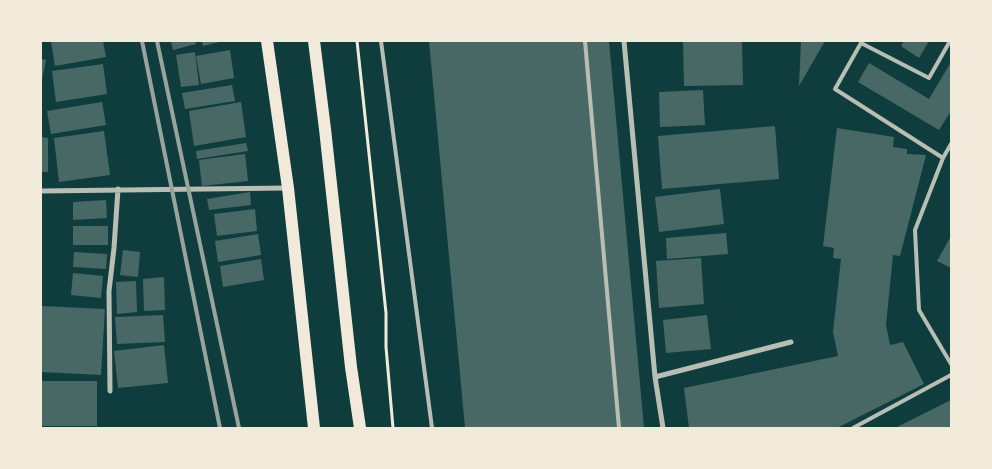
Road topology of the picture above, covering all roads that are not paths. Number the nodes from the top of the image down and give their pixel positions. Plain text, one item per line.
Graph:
1 (268, 41) edge
2 (314, 41) edge
3 (381, 41) edge
4 (585, 41) edge
5 (624, 41) edge
6 (950, 41) edge
7 (951, 144) edge
8 (943, 158) junction
9 (288, 188) junction
10 (118, 189) junction
11 (41, 191) edge
12 (792, 342) dead end
13 (951, 364) edge
14 (951, 375) edge
15 (655, 377) junction
16 (110, 391) dead end
17 (314, 428) edge
18 (360, 428) edge
19 (432, 428) edge
20 (619, 428) edge
21 (663, 428) edge
22 (853, 428) edge

1 - 9 main road
2 - 18 main road
3 - 19 lane
4 - 20 lane
5 - 15 street
6 - 8 lane
7 - 8 lane
8 - 13 lane
9 - 10 street
9 - 17 main road
10 - 11 street
10 - 16 street
12 - 15 street
14 - 22 lane
15 - 21 street

